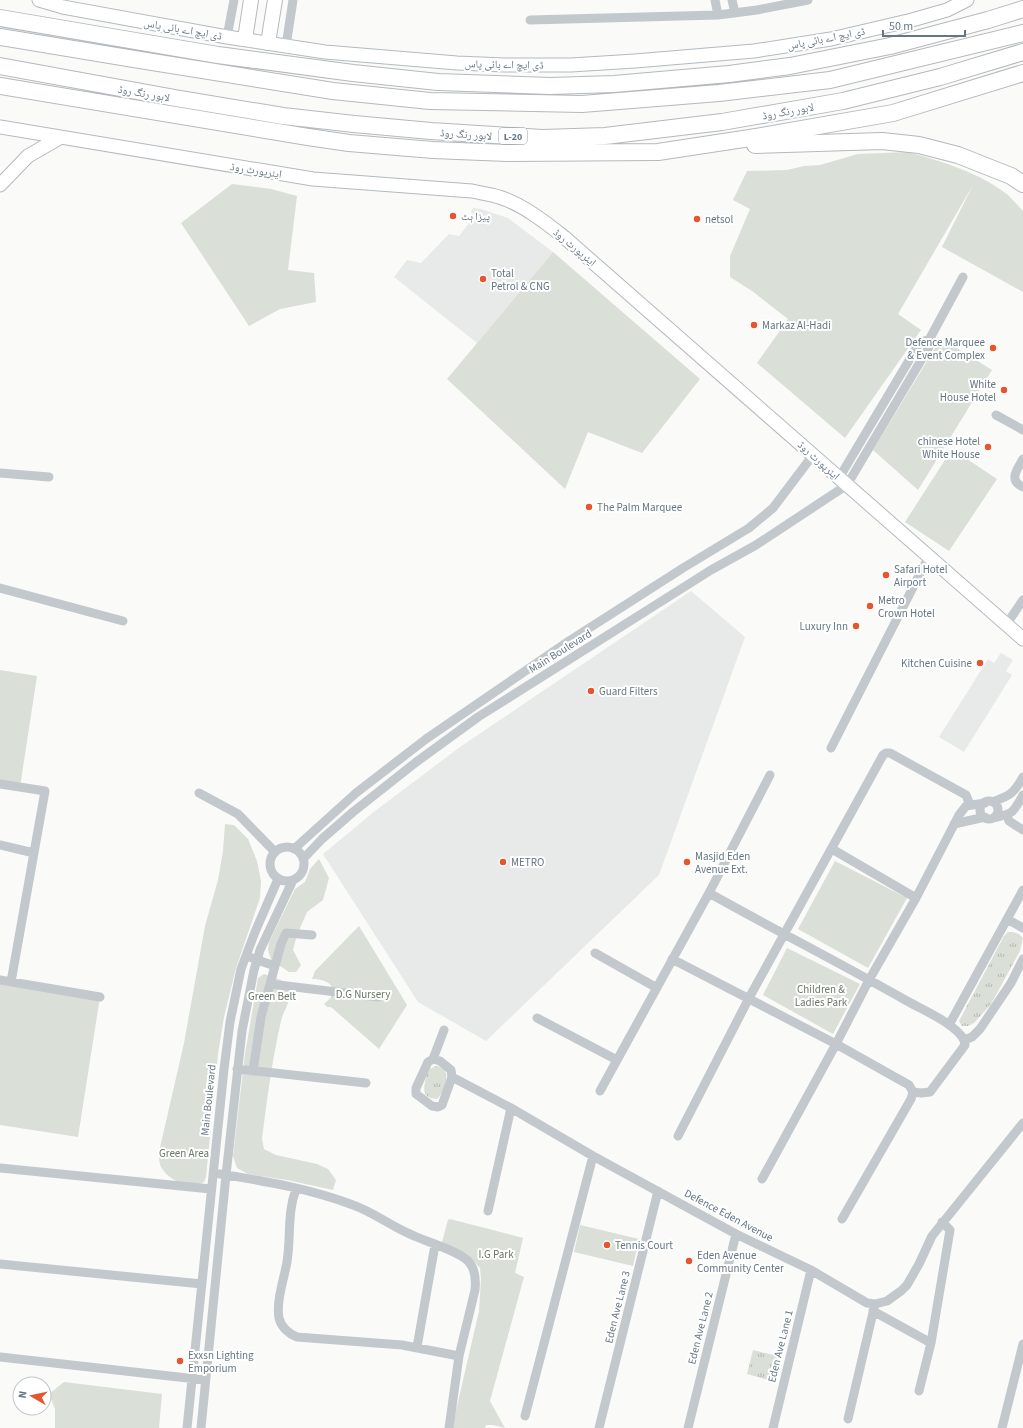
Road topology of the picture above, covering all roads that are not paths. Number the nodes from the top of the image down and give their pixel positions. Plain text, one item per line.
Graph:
1 (39, 0) edge
2 (234, 0) edge
3 (251, 0) edge
4 (275, 0) edge
5 (293, 0) edge
6 (715, 0) edge
7 (732, 0) edge
8 (808, 0) edge
9 (967, 0) edge
10 (1023, 9) edge
11 (735, 13) junction
12 (718, 15) junction
13 (0, 18) edge
14 (530, 20) dead end
15 (1023, 33) edge
16 (0, 36) edge
17 (227, 37) junction
18 (245, 39) junction
19 (268, 43) junction
20 (286, 46) junction
21 (1023, 52) edge
22 (0, 66) edge
23 (1023, 73) edge
24 (0, 86) edge
25 (0, 127) edge
26 (60, 137) junction
27 (700, 146) junction
28 (1023, 184) edge
29 (0, 185) edge
30 (963, 278) dead end
31 (996, 415) dead end
32 (1023, 430) edge
33 (814, 455) junction
34 (1023, 459) edge
35 (0, 473) edge
36 (49, 477) dead end
37 (843, 481) junction
38 (1023, 487) edge
39 (929, 556) junction
40 (0, 588) edge
41 (1023, 600) edge
42 (123, 621) dead end
43 (1006, 625) junction
44 (1023, 639) edge
45 (831, 748) dead end
46 (770, 775) dead end
47 (1023, 777) edge
48 (0, 784) edge
49 (199, 793) dead end
50 (1023, 795) edge
51 (989, 802) junction
52 (970, 805) junction
53 (1007, 815) junction
54 (989, 817) junction
55 (954, 824) junction
56 (1023, 830) edge
57 (0, 845) edge
58 (294, 849) junction
59 (832, 849) junction
60 (275, 852) junction
61 (34, 853) junction
62 (303, 859) junction
63 (278, 879) junction
64 (293, 880) junction
65 (1023, 890) edge
66 (709, 893) junction
67 (916, 898) junction
68 (1007, 919) junction
69 (1023, 928) edge
70 (312, 935) dead end
71 (784, 935) junction
72 (595, 953) dead end
73 (245, 955) junction
74 (672, 959) junction
75 (1023, 959) edge
76 (257, 960) junction
77 (275, 966) junction
78 (0, 980) edge
79 (869, 980) junction
80 (11, 982) junction
81 (270, 984) junction
82 (657, 988) junction
83 (100, 997) dead end
84 (378, 997) dead end
85 (750, 998) junction
86 (537, 1018) dead end
87 (949, 1025) junction
88 (444, 1030) dead end
89 (964, 1040) junction
90 (836, 1044) junction
91 (433, 1059) junction
92 (617, 1060) junction
93 (237, 1069) junction
94 (254, 1071) junction
95 (452, 1077) junction
96 (366, 1083) dead end
97 (600, 1091) dead end
98 (913, 1092) junction
99 (511, 1108) junction
100 (1023, 1123) edge
101 (678, 1136) dead end
102 (593, 1156) junction
103 (0, 1168) edge
104 (213, 1174) junction
105 (226, 1175) junction
106 (762, 1179) dead end
107 (211, 1189) junction
108 (296, 1189) junction
109 (658, 1191) junction
110 (488, 1211) dead end
111 (842, 1219) dead end
112 (942, 1222) junction
113 (736, 1234) junction
114 (435, 1245) junction
115 (0, 1264) edge
116 (811, 1270) junction
117 (202, 1284) junction
118 (874, 1307) junction
119 (931, 1343) junction
120 (1023, 1344) edge
121 (417, 1347) junction
122 (460, 1356) junction
123 (1022, 1356) edge
124 (0, 1357) edge
125 (192, 1378) junction
126 (205, 1380) junction
127 (919, 1391) dead end
128 (525, 1416) dead end
129 (848, 1419) dead end
130 (187, 1428) edge
131 (201, 1428) edge
132 (449, 1428) edge
133 (599, 1428) edge
134 (688, 1428) edge
135 (773, 1428) edge
136 (1002, 1428) edge

1 - 17 main road, ڈی ایچ اے بائی پاس
2 - 17 street
3 - 18 main road
4 - 19 main road
5 - 20 street
6 - 12 street
7 - 11 street
8 - 11 street
9 - 20 main road, ڈی ایچ اے بائی پاس
10 - 13 highway
11 - 12 street
12 - 14 street
15 - 16 highway
17 - 18 main road, ڈی ایچ اے بائی پاس
18 - 19 main road, ڈی ایچ اے بائی پاس
19 - 20 main road, ڈی ایچ اے بائی پاس
21 - 22 highway, لاہور رنگ روڈ / L-20
23 - 27 highway
24 - 27 highway
25 - 26 main road, ایئرپورٹ روڈ
26 - 29 main road
26 - 33 main road, ایئرپورٹ روڈ
27 - 28 highway
30 - 37 street
31 - 32 street
33 - 37 main road, ایئرپورٹ روڈ
33 - 58 street, Main Boulevard
34 - 38 street
35 - 36 street
37 - 39 main road, ایئرپورٹ روڈ
37 - 62 street, Main Boulevard
39 - 43 main road, ایئرپورٹ روڈ
39 - 45 street
40 - 42 street
41 - 43 street
43 - 44 main road, ایئرپورٹ روڈ
46 - 66 street
47 - 51 street
48 - 61 street
49 - 60 street
50 - 53 street
51 - 52 street
51 - 54 street
51 - 54 street
52 - 55 street
52 - 59 street
53 - 54 street
53 - 56 street
54 - 55 street
55 - 67 street
57 - 61 street
58 - 60 street
58 - 62 street
59 - 67 street
59 - 71 street
60 - 63 street
61 - 80 street
62 - 64 street
63 - 64 street
63 - 73 street, Main Boulevard
64 - 76 street
65 - 68 street
66 - 71 street
66 - 74 street
67 - 79 street
68 - 69 street
68 - 87 street
70 - 77 street
71 - 79 street
71 - 85 street
72 - 82 street
73 - 76 street
73 - 104 street, Main Boulevard
74 - 82 street
74 - 85 street
75 - 89 street
76 - 77 street
76 - 93 street
77 - 81 street
78 - 80 street
79 - 87 street
79 - 90 street
80 - 83 street
81 - 84 street
81 - 94 street
82 - 92 street
85 - 90 street
85 - 101 street
86 - 92 street
87 - 89 street
88 - 91 street
89 - 98 street
90 - 98 street
90 - 106 street
91 - 95 street, Defence Eden Avenue
91 - 95 street
92 - 97 street
93 - 94 street
93 - 105 street
94 - 96 street
95 - 99 street, Defence Eden Avenue
98 - 111 street
99 - 102 street, Defence Eden Avenue
99 - 110 street
100 - 112 street
102 - 109 street, Defence Eden Avenue
102 - 128 street
103 - 107 street
104 - 105 street
104 - 107 street, Main Boulevard
105 - 108 street
105 - 126 street
107 - 117 street, Main Boulevard
108 - 114 street
108 - 121 street
109 - 113 street, Defence Eden Avenue
109 - 133 street, Eden Ave Lane 3
112 - 118 street
112 - 119 street
113 - 116 street, Defence Eden Avenue
113 - 134 street, Eden Ave Lane 2
114 - 121 street
114 - 122 street
115 - 117 street
116 - 118 street, Defence Eden Avenue
116 - 135 street, Eden Ave Lane 1
117 - 125 street, Main Boulevard
118 - 119 street, Defence Eden Avenue
118 - 129 street
119 - 127 street
120 - 123 street
121 - 122 street
122 - 132 street
123 - 136 street
124 - 125 street
125 - 126 street
125 - 130 street, Main Boulevard
126 - 131 street

